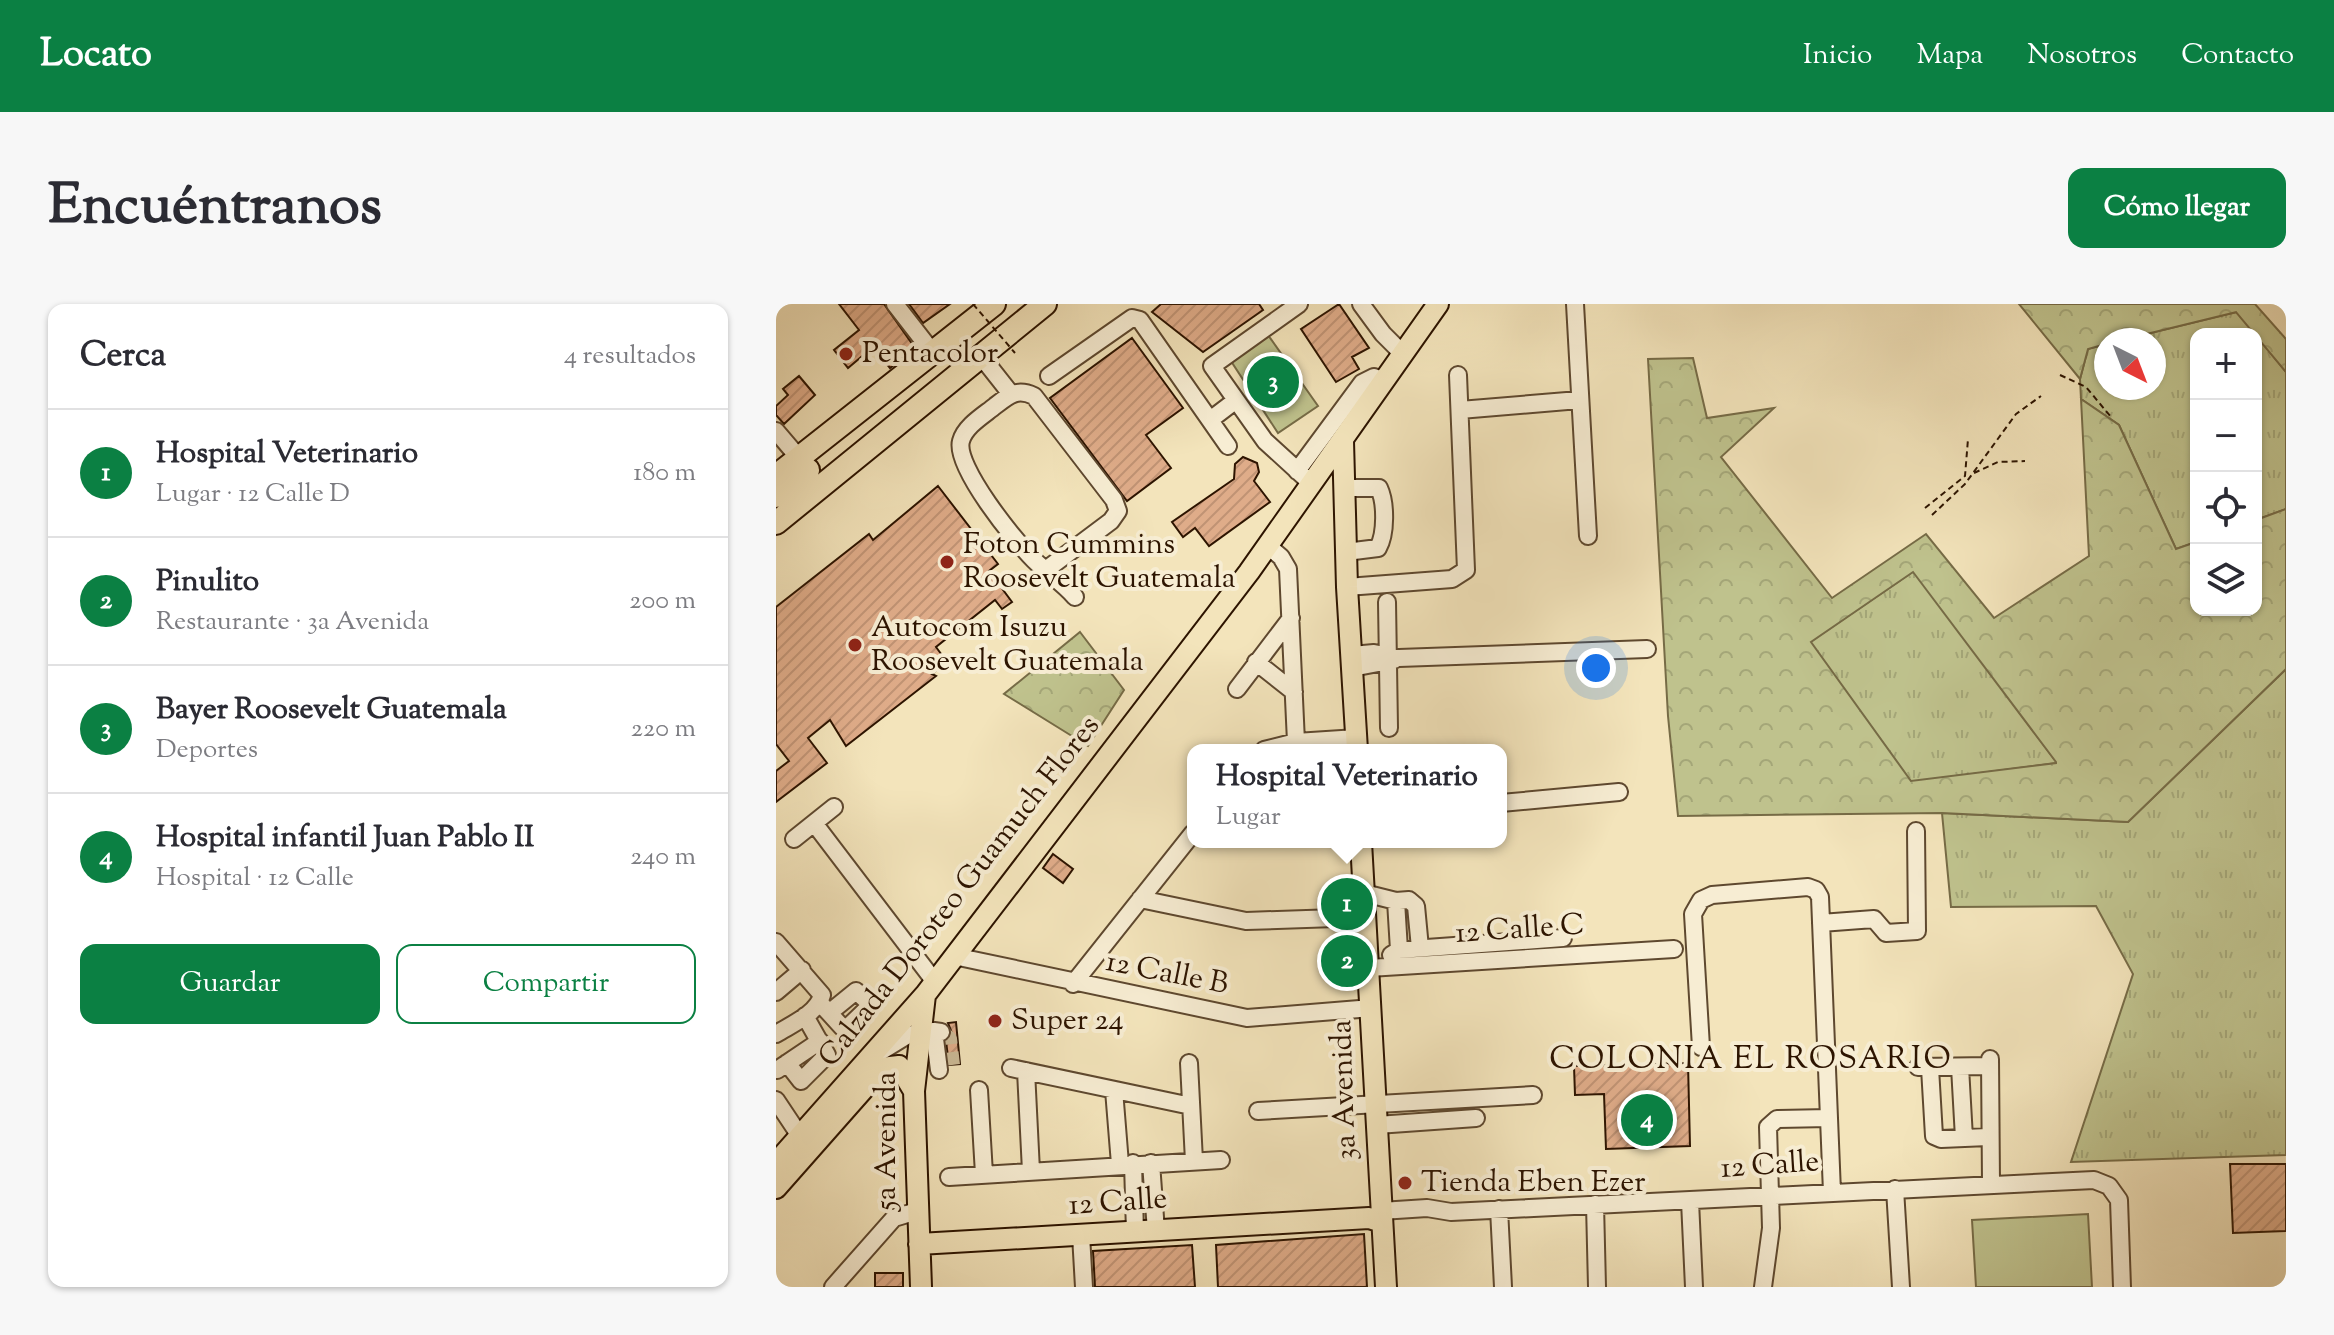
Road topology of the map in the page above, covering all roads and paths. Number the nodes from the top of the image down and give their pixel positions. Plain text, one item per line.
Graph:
1 (895, 304) edge
2 (973, 304) edge
3 (994, 304) edge
4 (1045, 304) edge
5 (1299, 304) edge
6 (1361, 304) edge
7 (1379, 304) edge
8 (1438, 304) edge
9 (1575, 304) edge
10 (1373, 322) junction
11 (933, 353) junction
12 (1015, 353) dead end
13 (1403, 354) junction
14 (981, 356) junction
15 (1458, 375) dead end
16 (2060, 375) dead end
17 (1049, 376) dead end
18 (1384, 382) junction
19 (1011, 394) junction
20 (2041, 396) dead end
21 (1579, 400) junction
22 (1235, 401) junction
23 (867, 404) junction
24 (1460, 410) junction
25 (2111, 417) dead end
26 (1210, 420) junction
27 (776, 431) edge
28 (1968, 439) dead end
29 (1343, 441) junction
30 (1228, 446) dead end
31 (799, 458) junction
32 (2025, 461) dead end
33 (1971, 474) junction
34 (776, 476) edge
35 (1965, 476) junction
36 (1303, 483) junction
37 (1344, 488) junction
38 (776, 496) edge
39 (1925, 508) dead end
40 (1932, 515) dead end
41 (1345, 520) junction
42 (776, 523) edge
43 (1588, 536) dead end
44 (1267, 545) junction
45 (1346, 552) junction
46 (1047, 569) junction
47 (1347, 587) junction
48 (1075, 597) dead end
49 (1387, 602) dead end
50 (1291, 618) junction
51 (1647, 649) dead end
52 (1391, 659) junction
53 (1256, 662) junction
54 (1352, 662) junction
55 (1237, 689) dead end
56 (1294, 692) junction
57 (1389, 728) dead end
58 (1296, 742) junction
59 (1288, 744) edge
60 (1357, 744) edge
61 (1619, 792) dead end
62 (1507, 802) edge
63 (834, 807) dead end
64 (814, 823) junction
65 (1916, 831) dead end
66 (794, 839) dead end
67 (1187, 840) edge
68 (1361, 848) edge
69 (1364, 893) junction
70 (1140, 899) junction
71 (1396, 901) junction
72 (1365, 917) junction
73 (1821, 923) junction
74 (1563, 938) dead end
75 (776, 942) edge
76 (1420, 948) junction
77 (1674, 949) dead end
78 (1399, 950) junction
79 (954, 956) junction
80 (1369, 968) junction
81 (802, 970) junction
82 (1073, 984) junction
83 (930, 988) junction
84 (776, 992) edge
85 (1372, 1008) junction
86 (805, 1016) junction
87 (931, 1032) junction
88 (776, 1034) edge
89 (820, 1041) junction
90 (1701, 1047) dead end
91 (1189, 1063) dead end
92 (875, 1065) junction
93 (782, 1066) edge
94 (1960, 1067) junction
95 (915, 1083) junction
96 (979, 1090) dead end
97 (1114, 1090) junction
98 (1533, 1095) dead end
99 (776, 1100) edge
100 (1191, 1106) junction
101 (1258, 1111) dead end
102 (1376, 1116) junction
103 (1476, 1118) dead end
104 (1829, 1118) junction
105 (1988, 1137) junction
106 (1964, 1138) junction
107 (805, 1143) junction
108 (1221, 1160) dead end
109 (1194, 1161) junction
110 (776, 1163) edge
111 (1151, 1163) junction
112 (1127, 1164) junction
113 (1031, 1171) junction
114 (984, 1174) junction
115 (949, 1177) dead end
116 (1991, 1183) junction
117 (776, 1188) edge
118 (1895, 1189) junction
119 (1832, 1192) junction
120 (1134, 1193) junction
121 (1153, 1193) junction
122 (1769, 1196) junction
123 (1690, 1201) junction
124 (1595, 1204) junction
125 (1499, 1209) junction
126 (917, 1211) junction
127 (1377, 1217) junction
128 (1146, 1231) junction
129 (1081, 1235) junction
130 (919, 1244) junction
131 (833, 1287) edge
132 (921, 1287) edge
133 (1084, 1287) edge
134 (1386, 1287) edge
135 (1503, 1287) edge
136 (1597, 1287) edge
137 (1694, 1287) edge
138 (1763, 1287) edge
139 (1901, 1287) edge
140 (2122, 1287) edge

1 - 11 street
2 - 12 path, bridge
3 - 11 highway
4 - 14 highway
5 - 22 street
6 - 10 street
7 - 10 street
8 - 13 main road, Calzada Doroteo Guamuch Flores
9 - 21 street
10 - 13 street
11 - 23 highway
13 - 18 main road, Calzada Doroteo Guamuch Flores
14 - 19 street
14 - 42 highway
15 - 24 street
16 - 25 path
17 - 26 street
18 - 29 main road, Calzada Doroteo Guamuch Flores
18 - 36 street
19 - 46 street
19 - 46 street
20 - 33 path
21 - 24 street
21 - 43 street
22 - 26 street
22 - 36 street
23 - 31 highway
23 - 38 highway
24 - 47 street
26 - 30 street
27 - 31 street
28 - 35 path
29 - 36 main road, Calzada Doroteo Guamuch Flores
29 - 37 main road
31 - 34 highway
32 - 33 path
33 - 35 path
33 - 40 path
35 - 39 path
36 - 41 main road
36 - 44 main road, Calzada Doroteo Guamuch Flores
37 - 41 main road
37 - 45 street
41 - 45 main road
44 - 50 street
44 - 79 main road, Calzada Doroteo Guamuch Flores
45 - 47 main road
46 - 48 street
47 - 54 main road
49 - 52 street
50 - 53 street
50 - 56 street
51 - 52 street
52 - 54 street
52 - 57 street
53 - 55 street
53 - 56 street
54 - 60 main road
56 - 58 street
58 - 59 street
58 - 60 street
61 - 62 street
63 - 64 street
64 - 66 street
64 - 83 street
65 - 73 street
67 - 70 street
68 - 69 main road, 3a Avenida
69 - 71 street
69 - 72 main road, 3a Avenida
70 - 72 street
70 - 82 street
71 - 76 street
71 - 78 street
72 - 80 main road, 3a Avenida
73 - 90 street
73 - 104 street
74 - 76 street
75 - 81 street
76 - 78 street
77 - 80 street, 12 Calle C
78 - 80 street
79 - 82 street, 12 Calle B
79 - 83 main road, Calzada Doroteo Guamuch Flores
80 - 85 main road, 3a Avenida
81 - 84 street
81 - 86 street
82 - 85 street, 12 Calle B
83 - 87 main road, 5a Avenida
83 - 92 main road, Calzada Doroteo Guamuch Flores
85 - 102 main road, 3a Avenida
86 - 88 street
86 - 89 street
87 - 92 street
87 - 95 main road, 5a Avenida
87 - 95 street
89 - 93 street
89 - 93 street
91 - 100 street
92 - 95 main road, Calzada Doroteo Guamuch Flores
92 - 107 main road, Calzada Doroteo Guamuch Flores
94 - 105 street
94 - 106 street
94 - 106 street
95 - 126 main road, 5a Avenida
96 - 114 street
97 - 100 street
97 - 112 street
97 - 113 street
98 - 102 street
99 - 107 street
100 - 109 street
101 - 102 street
102 - 103 street
102 - 127 main road, 3a Avenida
104 - 119 street
104 - 122 street
105 - 106 street
105 - 116 street
107 - 110 main road, Calzada Doroteo Guamuch Flores
107 - 117 main road, Calzada Doroteo Guamuch Flores
108 - 109 street
109 - 111 street
111 - 112 street
111 - 121 street
112 - 113 street
112 - 120 street
113 - 114 street
114 - 115 street
116 - 118 street, 12 Calle
116 - 140 street, 12 Calle
118 - 119 street, 12 Calle
118 - 139 street
119 - 122 street, 12 Calle
120 - 121 street
120 - 128 street
121 - 128 street
122 - 123 street, 12 Calle
122 - 138 street
123 - 124 street, 12 Calle
123 - 137 street
124 - 125 street, 12 Calle
124 - 136 street
125 - 127 street, 12 Calle
125 - 135 street
126 - 130 main road, 5a Avenida
126 - 131 street
127 - 128 main road, 12 Calle
127 - 134 main road, 3a Avenida
128 - 129 main road, 12 Calle
129 - 130 main road, 12 Calle
129 - 133 street
130 - 132 main road, 5a Avenida

